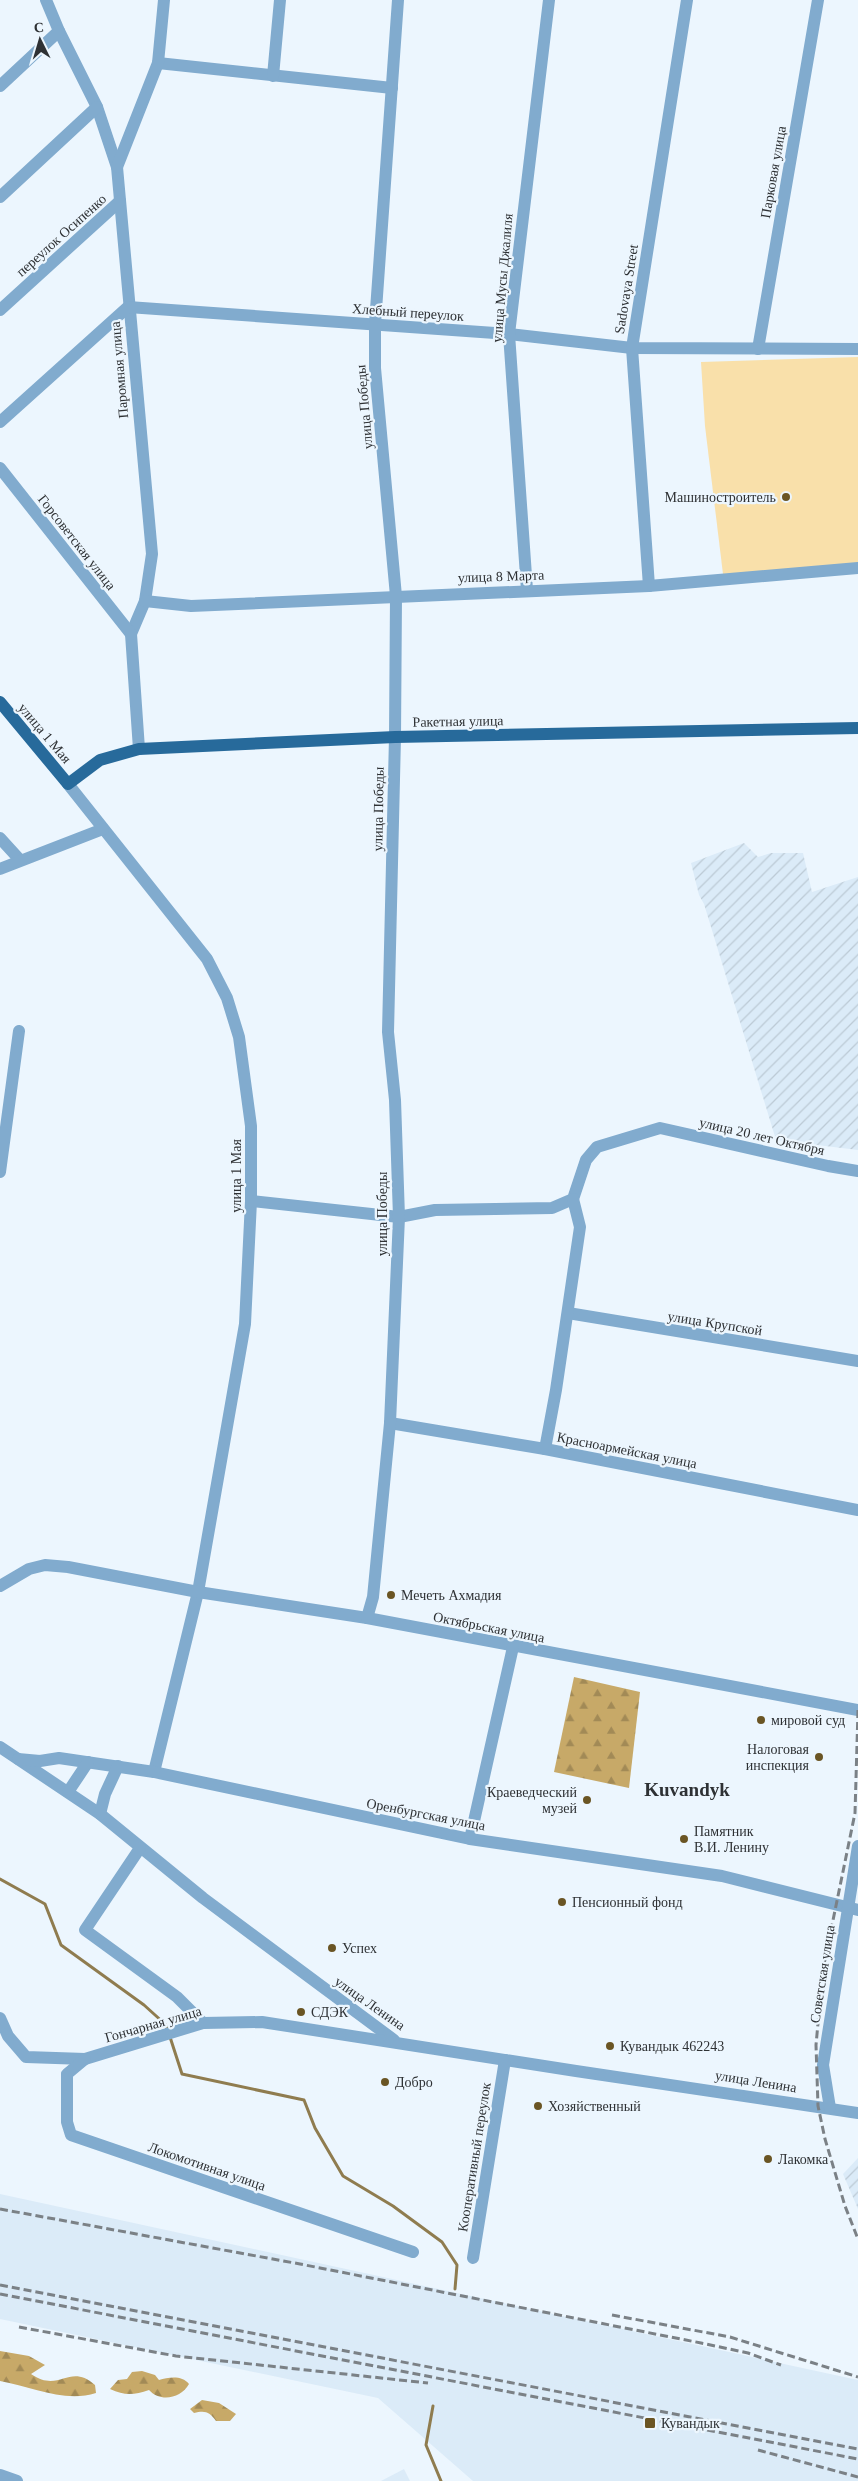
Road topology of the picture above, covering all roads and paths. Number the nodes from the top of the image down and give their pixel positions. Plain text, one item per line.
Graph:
1 (46, 0) edge
2 (164, 0) edge
3 (280, 0) edge
4 (398, 0) edge
5 (549, 0) edge
6 (687, 0) edge
7 (818, 0) edge
8 (59, 31) junction
9 (158, 62) junction
10 (273, 76) junction
11 (0, 86) edge
12 (392, 88) junction
13 (97, 107) junction
14 (117, 168) junction
15 (0, 197) edge
16 (120, 202) junction
17 (128, 307) junction
18 (0, 310) edge
19 (375, 324) junction
20 (509, 334) junction
21 (632, 348) junction
22 (758, 349) junction
23 (858, 349) edge
24 (0, 422) edge
25 (0, 468) edge
26 (858, 568) edge
27 (649, 586) junction
28 (527, 590) junction
29 (396, 596) junction
30 (145, 601) junction
31 (131, 634) junction
32 (0, 702) edge
33 (858, 728) edge
34 (395, 737) junction
35 (139, 749) junction
36 (68, 784) junction
37 (103, 829) junction
38 (0, 838) edge
39 (20, 860) junction
40 (0, 869) edge
41 (19, 1031) dead end
42 (858, 1170) edge
43 (0, 1172) edge
44 (573, 1199) junction
45 (251, 1202) junction
46 (399, 1216) junction
47 (568, 1313) junction
48 (858, 1362) edge
49 (390, 1423) junction
50 (545, 1448) junction
51 (858, 1510) edge
52 (0, 1586) edge
53 (198, 1592) junction
54 (367, 1618) junction
55 (512, 1647) junction
56 (858, 1709) edge
57 (0, 1747) edge
58 (18, 1759) junction
59 (88, 1762) junction
60 (118, 1766) junction
61 (154, 1772) junction
62 (68, 1792) junction
63 (100, 1814) junction
64 (470, 1839) junction
65 (858, 1846) edge
66 (140, 1848) junction
67 (853, 1909) edge
68 (0, 2018) edge
69 (203, 2023) junction
70 (396, 2041) junction
71 (85, 2059) junction
72 (505, 2060) junction
73 (830, 2108) junction
74 (858, 2113) edge
75 (413, 2252) dead end
76 (473, 2258) dead end
77 (0, 2475) edge
78 (17, 2481) edge

1 - 8 street, Паромная улица
2 - 9 street
3 - 10 street
4 - 12 street, улица Победы
5 - 20 street, улица Мусы Джалиля
6 - 21 street, Sadovaya Street
7 - 22 street, Парковая улица
8 - 11 street
8 - 13 street, Паромная улица
9 - 10 street
9 - 14 street
10 - 12 street
12 - 19 street, улица Победы
13 - 14 street, Паромная улица
13 - 15 street
14 - 16 street, Паромная улица
16 - 17 street, Паромная улица
16 - 18 street, переулок Осипенко
17 - 19 street, Хлебный переулок
17 - 24 street
17 - 30 street, Паромная улица
19 - 20 street, Хлебный переулок
19 - 29 street, улица Победы
20 - 21 street, Хлебный переулок
20 - 28 street, улица Мусы Джалиля
21 - 22 street, Хлебный переулок
21 - 27 street, Sadovaya Street
22 - 23 street, Хлебный переулок
25 - 31 street, Горсоветская улица
26 - 27 street, улица 8 Марта
27 - 28 street, улица 8 Марта
28 - 29 street, улица 8 Марта
29 - 30 street, улица 8 Марта
29 - 34 street, улица Победы
30 - 31 street, Паромная улица
31 - 35 street, Паромная улица
32 - 36 main road, улица 1 Мая
33 - 34 main road, Ракетная улица
34 - 35 main road, Ракетная улица
34 - 46 street, улица Победы
35 - 36 main road, Ракетная улица
36 - 37 street, улица 1 Мая
37 - 39 street
37 - 45 street, улица 1 Мая
38 - 39 street
39 - 40 street
41 - 43 street
42 - 44 street, улица 20 лет Октября
44 - 46 street
44 - 47 street
45 - 46 street
45 - 53 street, улица 1 Мая
46 - 49 street, улица Победы
47 - 48 street, улица Крупской
47 - 50 street
49 - 50 street, Красноармейская улица
49 - 54 street, улица Победы
50 - 51 street, Красноармейская улица
52 - 53 street, Октябрьская улица
53 - 54 street, Октябрьская улица
53 - 61 street, улица 1 Мая
54 - 55 street, Октябрьская улица
55 - 56 street, Октябрьская улица
55 - 64 street
57 - 58 street, улица Ленина
58 - 59 street, Оренбургская улица
58 - 62 street, улица Ленина
59 - 60 street, Оренбургская улица
59 - 62 street
60 - 61 street, Оренбургская улица
60 - 63 street
61 - 64 street, Оренбургская улица
62 - 63 street, улица Ленина
63 - 66 street, улица Ленина
64 - 67 street, Оренбургская улица
65 - 67 street, Советская улица
66 - 69 street
66 - 70 street, улица Ленина
67 - 73 street, Советская улица
68 - 71 street, Гончарная улица
69 - 70 street, Гончарная улица
69 - 71 street, Гончарная улица
70 - 72 street, улица Ленина
71 - 75 street, Локомотивная улица
72 - 73 street, улица Ленина
72 - 76 street, Кооперативный переулок
73 - 74 street, улица Ленина
77 - 78 street

